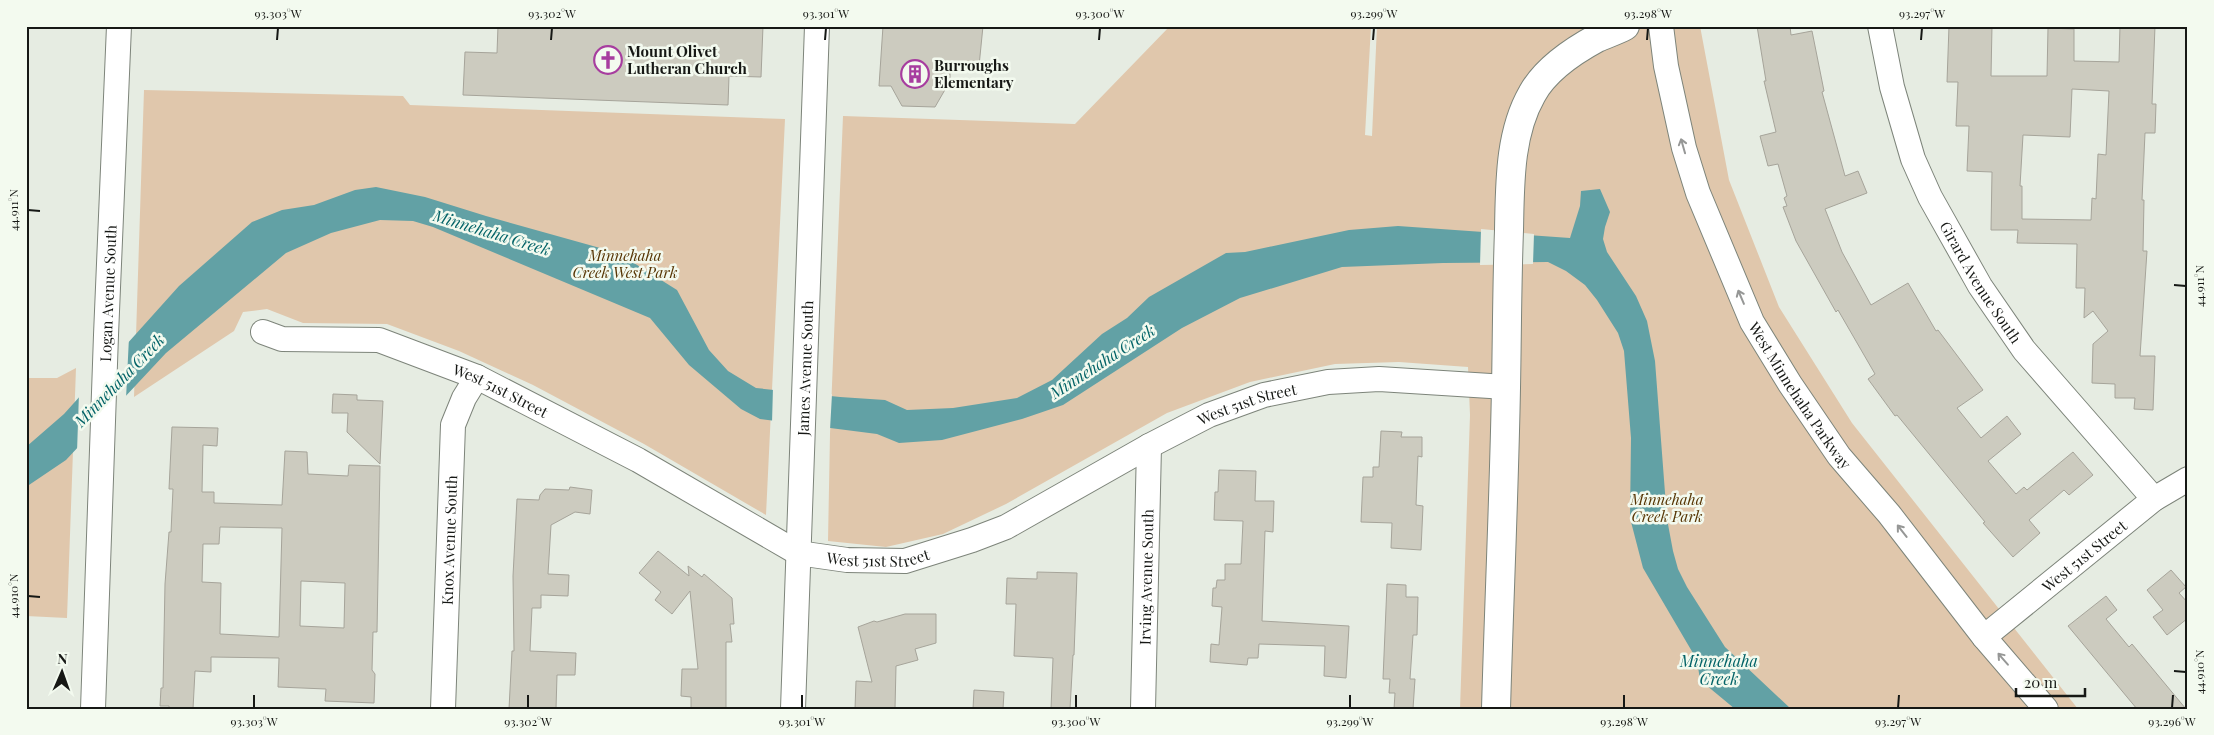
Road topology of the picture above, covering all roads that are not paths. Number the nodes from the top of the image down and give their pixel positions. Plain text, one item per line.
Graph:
1 (120, 26) edge
2 (817, 26) edge
3 (1625, 26) edge
4 (1661, 26) edge
5 (1880, 26) edge
6 (263, 332) dead end
7 (477, 377) junction
8 (1506, 387) junction
9 (1149, 446) junction
10 (2188, 479) edge
11 (2154, 499) junction
12 (798, 553) junction
13 (1984, 638) junction
14 (93, 709) edge
15 (443, 709) edge
16 (793, 709) edge
17 (1143, 709) edge
18 (1496, 709) edge
19 (2046, 709) edge

1 - 14 street, Logan Avenue South
2 - 12 street, James Avenue South
3 - 8 street
13 -> 4 street, West Minnehaha Parkway
5 - 11 street, Girard Avenue South
6 - 7 street, West 51st Street
7 - 12 street, West 51st Street
7 - 15 street, Knox Avenue South
8 - 9 street, West 51st Street
8 - 18 street
9 - 12 street, West 51st Street
9 - 17 street, Irving Avenue South
10 - 11 street, West 51st Street
11 - 13 street, West 51st Street
12 - 16 street, James Avenue South
19 -> 13 street, West Minnehaha Parkway

